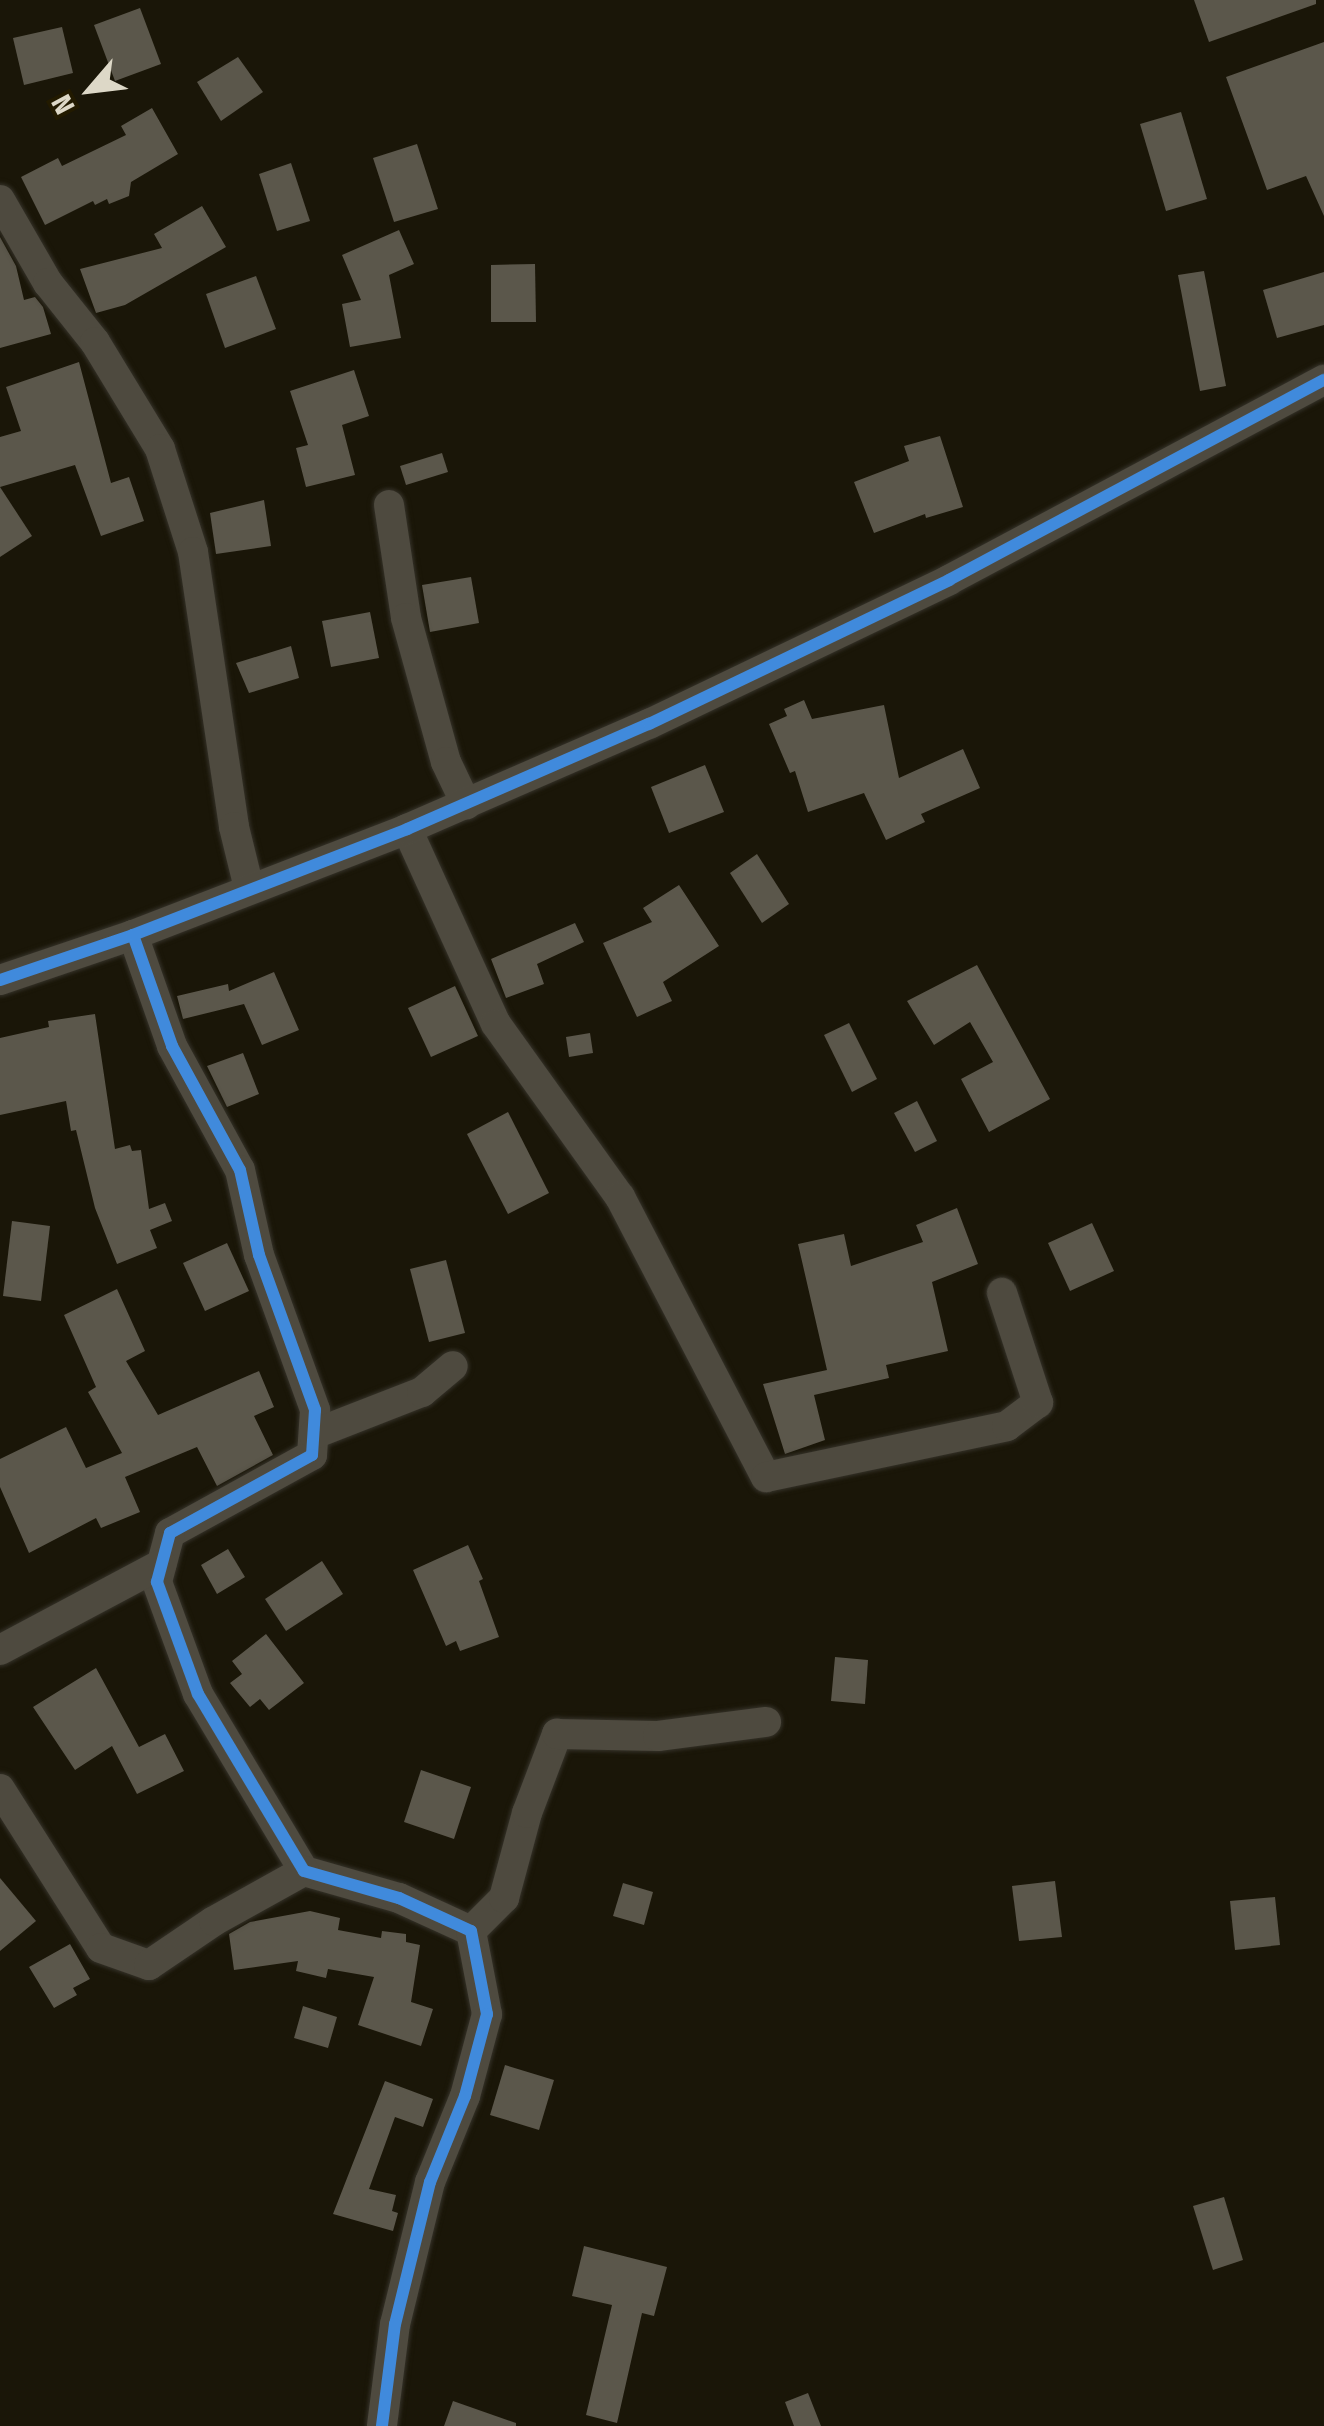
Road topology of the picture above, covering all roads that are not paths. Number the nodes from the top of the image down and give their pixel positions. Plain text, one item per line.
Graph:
1 (0, 200) edge
2 (1324, 380) edge
3 (390, 505) dead end
4 (466, 804) junction
5 (407, 829) junction
6 (249, 888) junction
7 (133, 936) junction
8 (0, 980) edge
9 (1002, 1293) dead end
10 (454, 1366) dead end
11 (314, 1434) junction
12 (162, 1564) junction
13 (0, 1650) edge
14 (766, 1722) dead end
15 (0, 1789) edge
16 (304, 1871) junction
17 (471, 1930) junction
18 (382, 2426) edge

1 - 6 street
2 - 4 street
3 - 4 street
4 - 5 street
5 - 6 street
5 - 9 street
6 - 7 street
7 - 8 street
7 - 11 street
10 - 11 street
11 - 12 street
12 - 13 street
12 - 16 street
14 - 17 street
15 - 16 street
16 - 17 street
17 - 18 street

